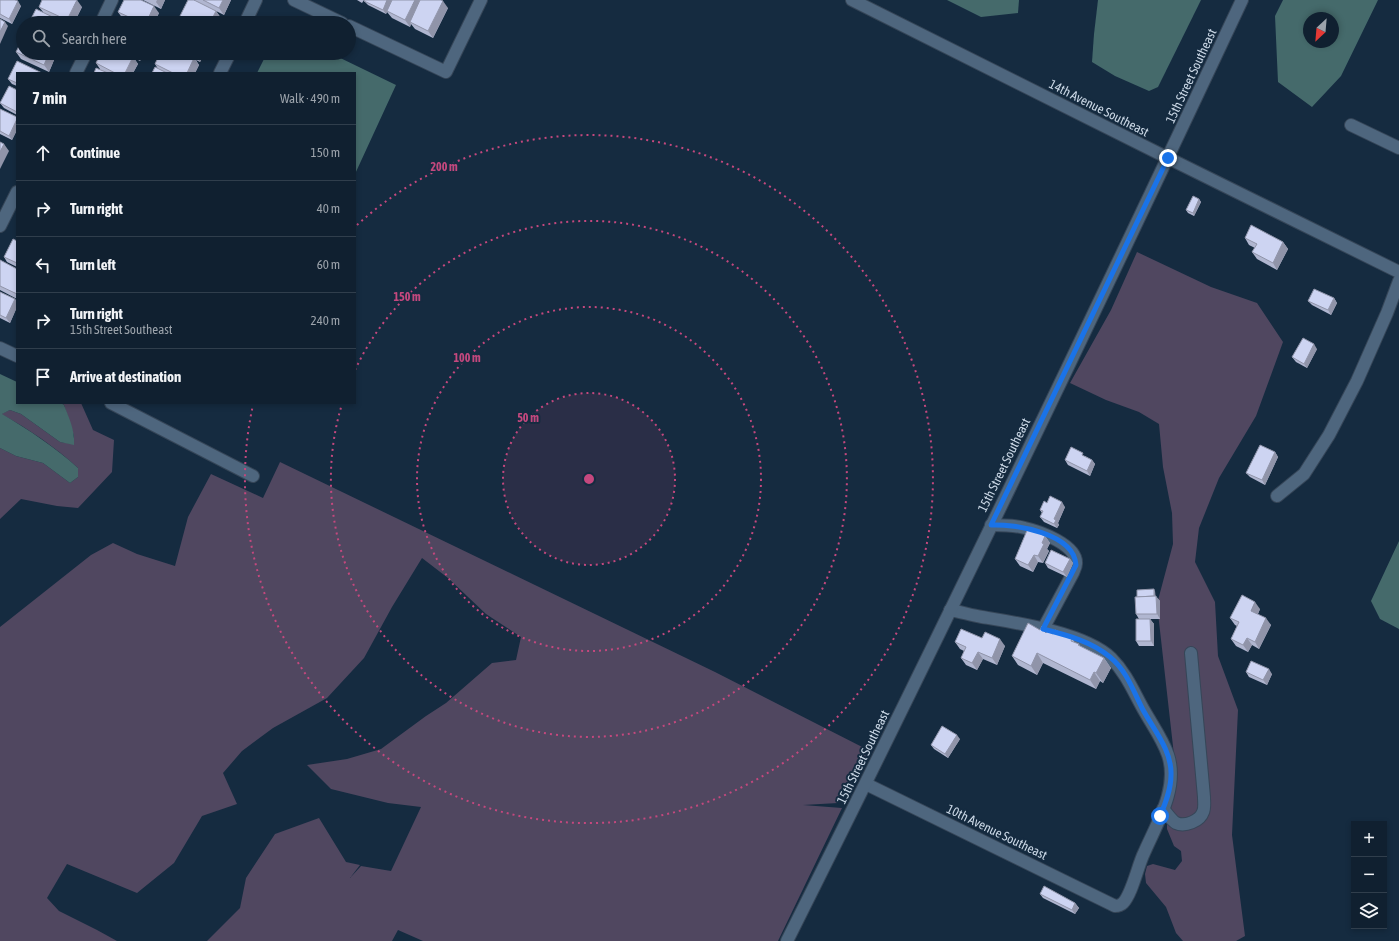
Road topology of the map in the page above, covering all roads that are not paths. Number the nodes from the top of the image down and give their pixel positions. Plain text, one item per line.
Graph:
1 (112, 0) edge
2 (256, 0) edge
3 (294, 0) edge
4 (482, 0) edge
5 (852, 0) edge
6 (1242, 0) edge
7 (104, 16) edge
8 (248, 16) edge
9 (327, 16) edge
10 (356, 29) edge
11 (82, 60) edge
12 (226, 60) edge
13 (76, 72) edge
14 (220, 72) edge
15 (1351, 125) dead end
16 (1399, 148) edge
17 (1168, 158) junction
18 (16, 194) edge
19 (0, 226) edge
20 (1399, 272) edge
21 (1399, 281) edge
22 (0, 348) edge
23 (16, 356) edge
24 (113, 404) edge
25 (253, 476) dead end
26 (1277, 496) dead end
27 (991, 525) junction
28 (950, 610) junction
29 (1043, 629) junction
30 (1190, 653) dead end
31 (866, 784) junction
32 (1163, 809) junction
33 (787, 941) edge

1 - 7 street
2 - 8 street
3 - 9 street
4 - 10 street
5 - 17 street, 14th Avenue Southeast
6 - 17 street, 15th Street Southeast
11 - 13 street
12 - 14 street
15 - 16 street
17 - 20 street, 14th Avenue Southeast
17 - 27 street, 15th Street Southeast
18 - 19 street
21 - 26 street
22 - 23 street
24 - 25 street
27 - 28 street, 15th Street Southeast
27 - 29 street
28 - 29 street
28 - 31 street, 15th Street Southeast
29 - 32 street
30 - 32 street
31 - 32 street, 10th Avenue Southeast
31 - 33 street, 15th Street Southeast

